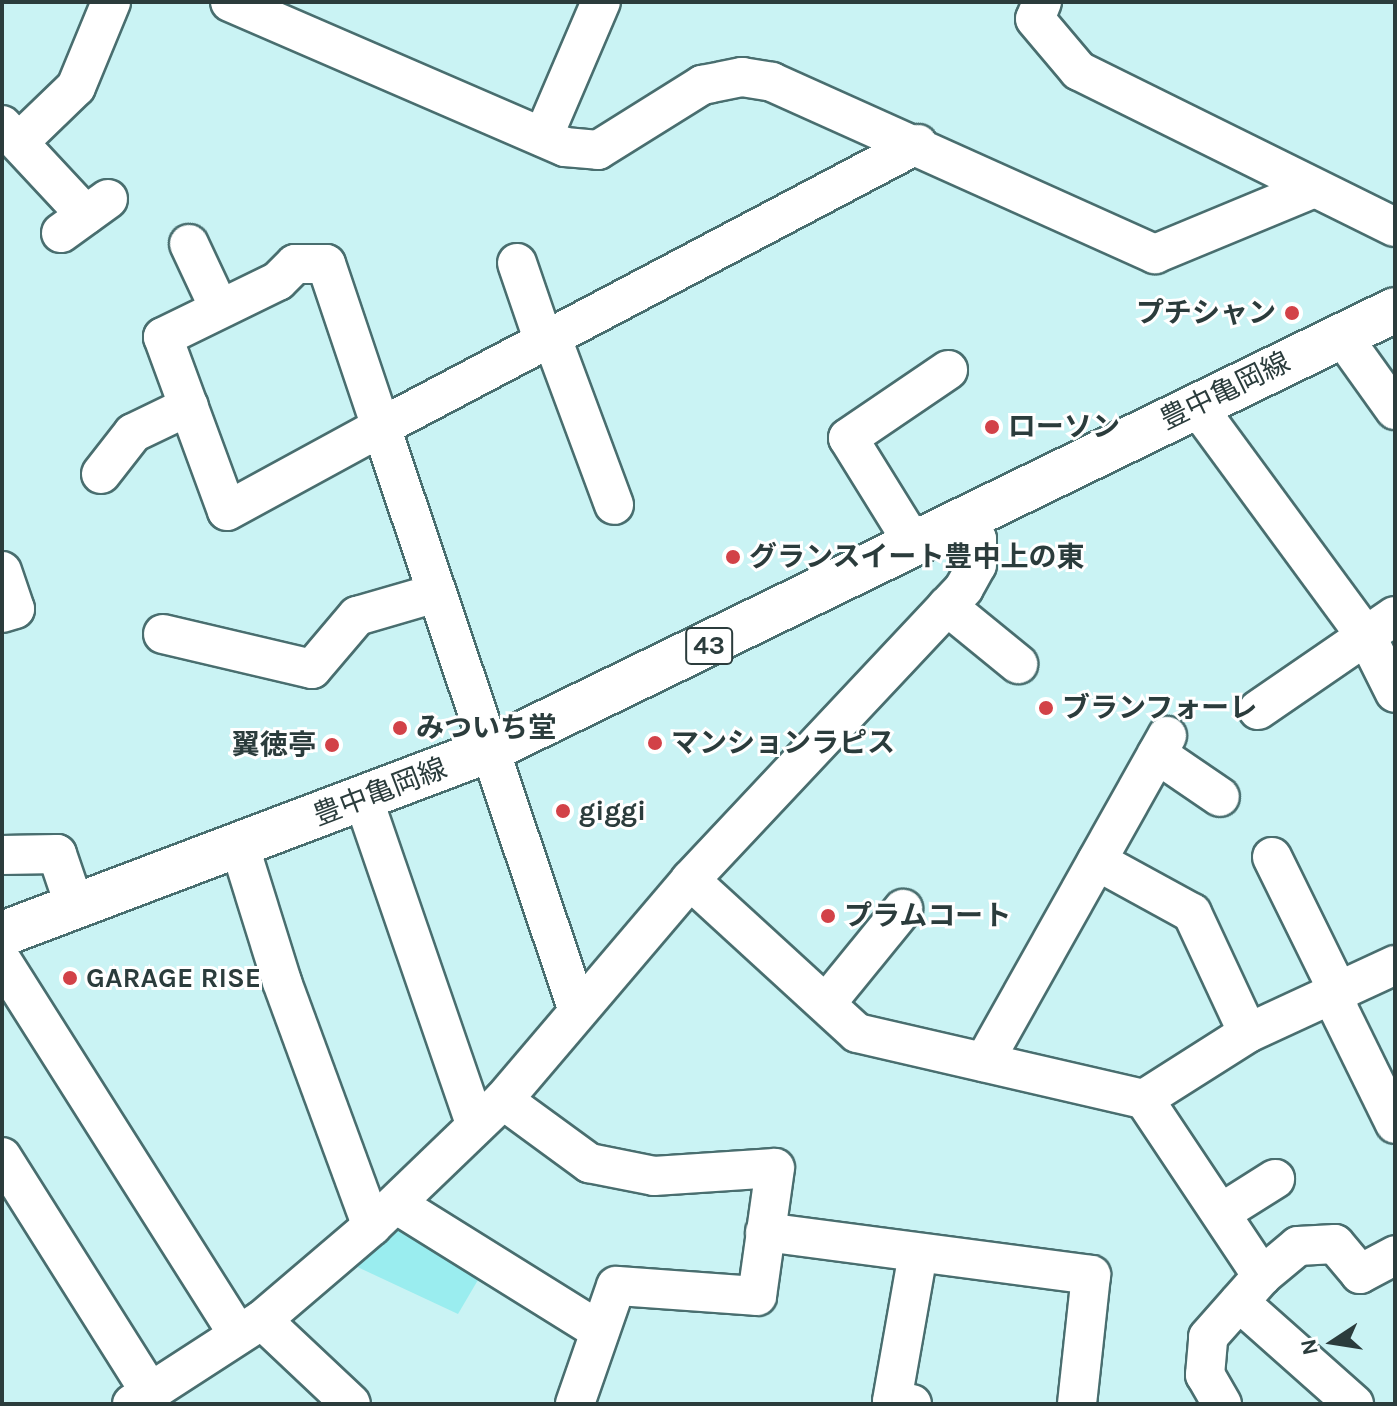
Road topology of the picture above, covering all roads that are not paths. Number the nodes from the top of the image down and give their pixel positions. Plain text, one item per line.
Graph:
1 (111, 2) edge
2 (230, 2) edge
3 (601, 2) edge
4 (1028, 8) edge
5 (10, 134) edge
6 (543, 137) junction
7 (918, 144) junction
8 (1312, 189) junction
9 (85, 216) dead end
10 (1395, 227) edge
11 (189, 244) dead end
12 (517, 263) dead end
13 (219, 308) junction
14 (1395, 310) edge
15 (1342, 336) junction
16 (548, 340) junction
17 (948, 370) dead end
18 (1196, 405) junction
19 (189, 406) junction
20 (1395, 410) edge
21 (381, 427) junction
22 (101, 474) dead end
23 (614, 505) dead end
24 (969, 519) junction
25 (915, 546) junction
26 (2, 571) edge
27 (436, 593) junction
28 (947, 606) junction
29 (2, 613) edge
30 (1382, 627) edge
31 (163, 634) dead end
32 (1018, 664) dead end
33 (1395, 693) edge
34 (1258, 710) dead end
35 (489, 750) junction
36 (1220, 797) dead end
37 (363, 798) junction
38 (240, 847) junction
39 (2, 855) edge
40 (1272, 857) dead end
41 (1097, 861) junction
42 (690, 880) junction
43 (75, 907) junction
44 (903, 909) dead end
45 (2, 934) edge
46 (2, 961) edge
47 (1395, 965) edge
48 (1339, 993) junction
49 (828, 1001) junction
50 (577, 1008) junction
51 (1248, 1033) junction
52 (984, 1062) junction
53 (1144, 1099) junction
54 (489, 1112) junction
55 (1393, 1117) edge
56 (5, 1167) edge
57 (1275, 1179) dead end
58 (1221, 1213) junction
59 (384, 1215) junction
60 (765, 1232) junction
61 (918, 1254) junction
62 (1395, 1255) edge
63 (1250, 1289) junction
64 (250, 1327) junction
65 (600, 1331) junction
66 (141, 1398) edge
67 (351, 1404) edge
68 (575, 1404) edge
69 (912, 1404) edge
70 (1077, 1404) edge
71 (1222, 1404) edge
72 (1354, 1404) edge

1 - 5 street
2 - 6 street
3 - 6 street
4 - 8 street
5 - 9 street
6 - 7 street
7 - 8 street
7 - 16 street
8 - 10 street
11 - 13 street
12 - 16 street
13 - 19 street
13 - 21 street
14 - 15 main road, 豊中亀岡線 / 43
15 - 18 main road, 豊中亀岡線 / 43
15 - 20 street
16 - 21 street
16 - 23 street
17 - 25 street
18 - 24 main road, 豊中亀岡線 / 43
18 - 30 street
19 - 21 street
19 - 22 street
21 - 27 street
24 - 25 main road, 豊中亀岡線 / 43
24 - 28 street
25 - 35 main road, 豊中亀岡線 / 43
26 - 29 street
27 - 31 street
27 - 35 street
28 - 32 street
28 - 42 street
30 - 33 street
30 - 34 street
35 - 37 main road, 豊中亀岡線 / 43
35 - 50 street
36 - 41 street
37 - 38 main road, 豊中亀岡線 / 43
37 - 54 street
38 - 43 main road, 豊中亀岡線 / 43
38 - 59 street
39 - 43 street
40 - 48 street
41 - 51 street
41 - 52 street
42 - 49 street
42 - 50 street
43 - 45 main road, 豊中亀岡線 / 43
44 - 49 street
46 - 64 street
47 - 48 street
48 - 51 street
48 - 55 street
49 - 52 street
50 - 54 street
51 - 53 street
52 - 53 street
53 - 58 street
54 - 59 street
54 - 60 street
56 - 66 street
57 - 58 street
58 - 63 street
59 - 64 street
59 - 65 street
60 - 61 street
60 - 65 street
61 - 69 street
61 - 70 street
62 - 63 street
63 - 71 street
63 - 72 street
64 - 66 street
64 - 67 street
65 - 68 street

